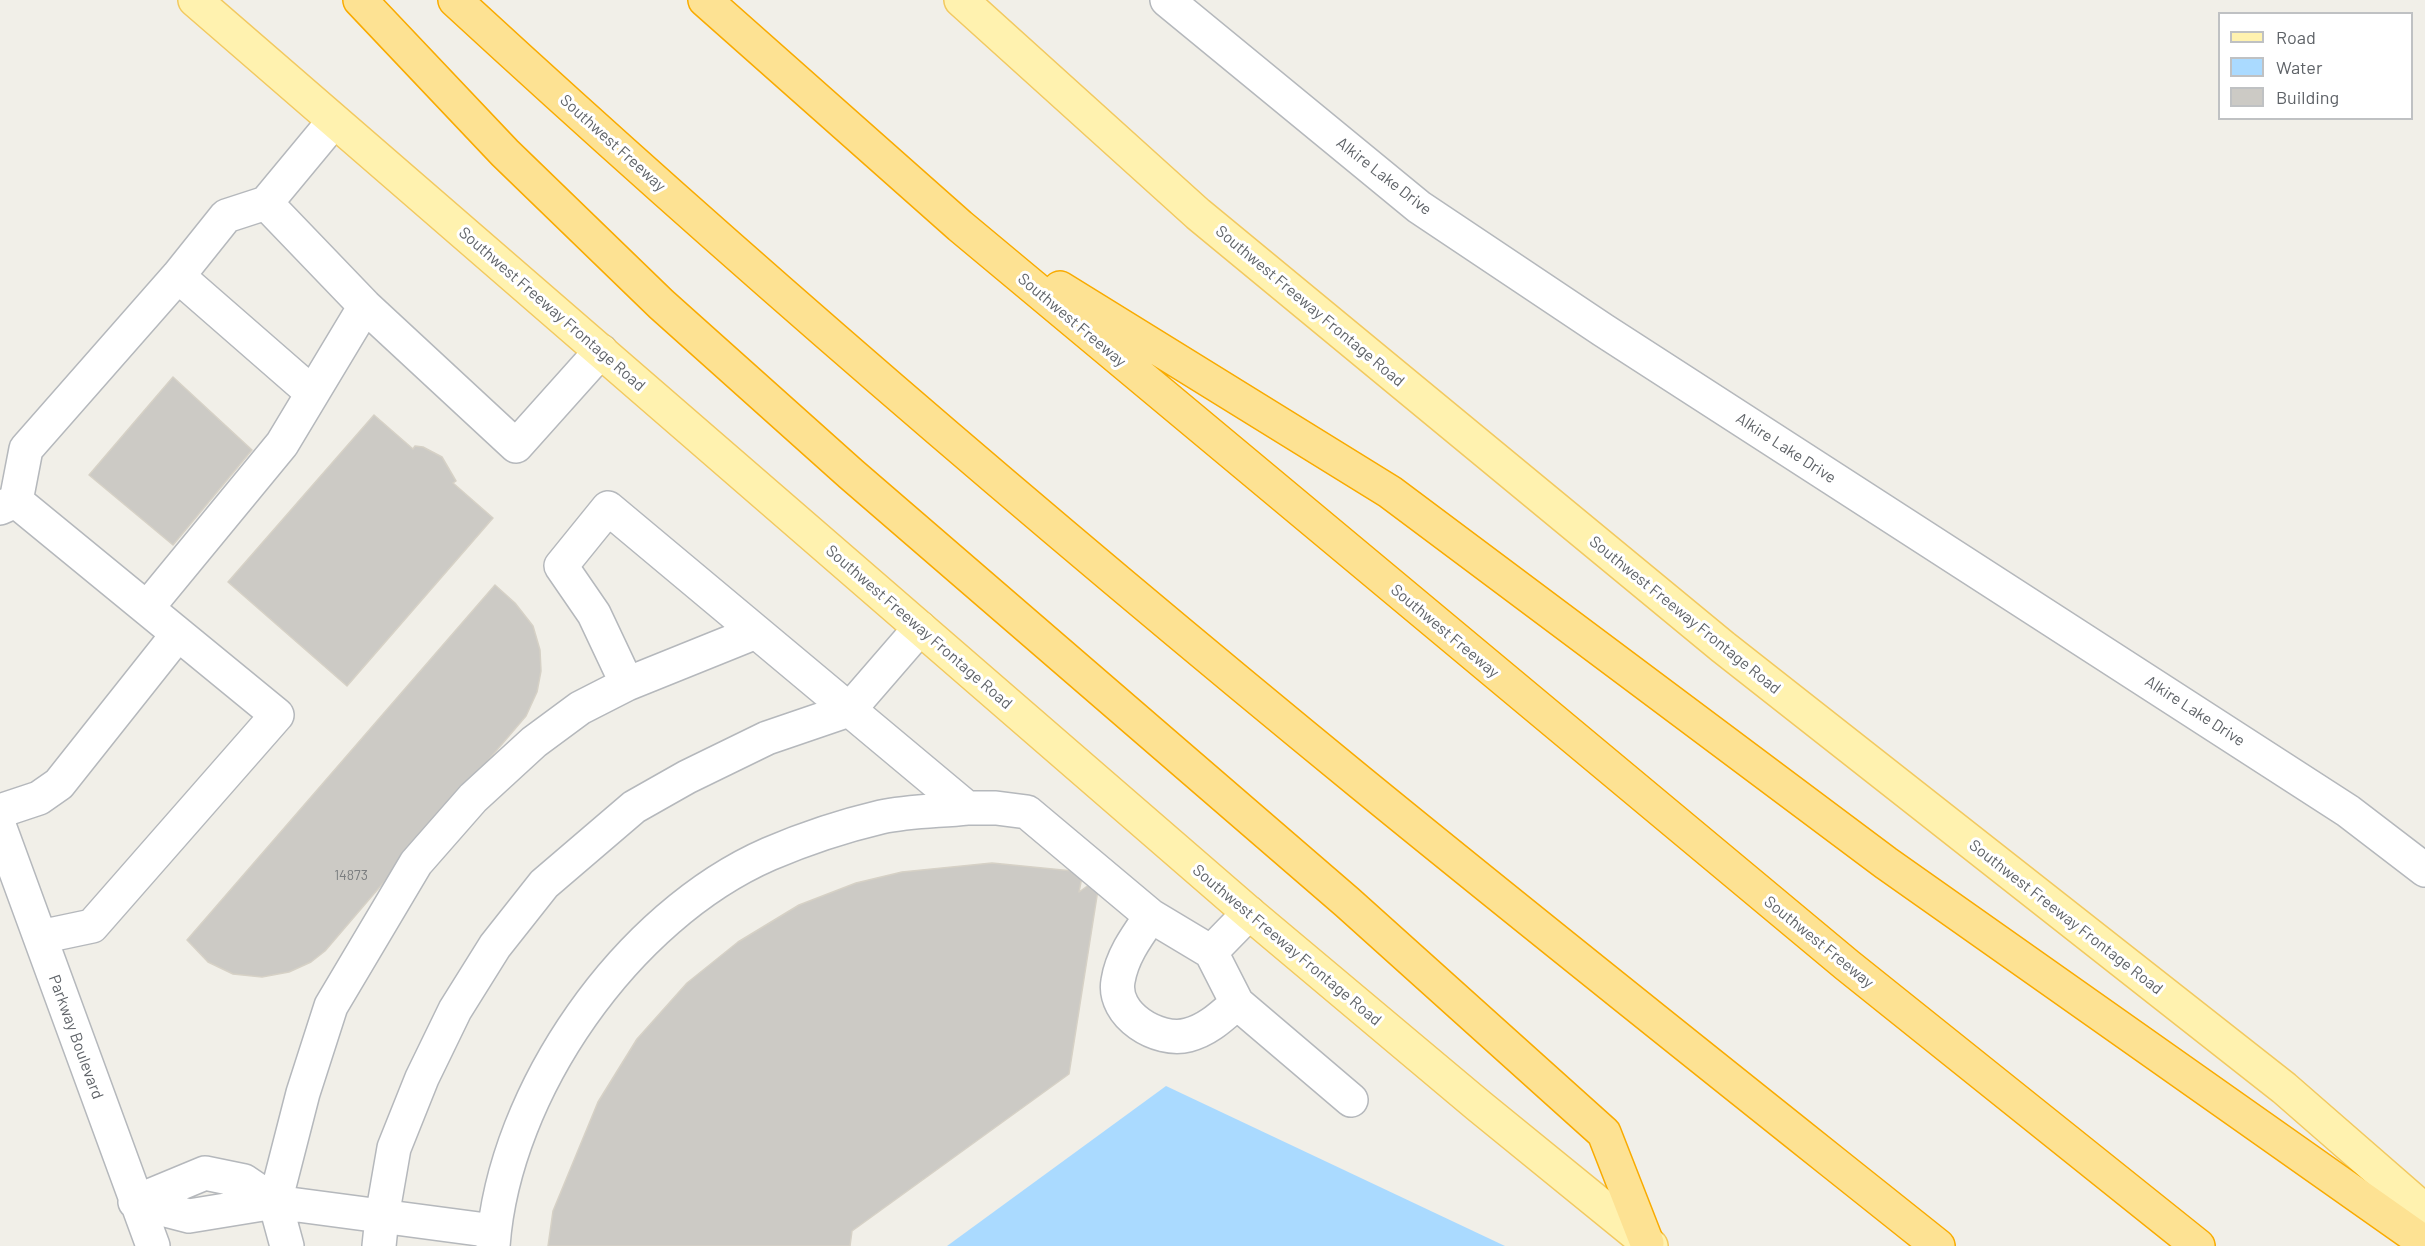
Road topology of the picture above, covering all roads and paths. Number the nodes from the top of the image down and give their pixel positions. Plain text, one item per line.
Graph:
1 (195, 0) edge
2 (360, 0) edge
3 (456, 0) edge
4 (705, 0) edge
5 (961, 0) edge
6 (1167, 0) edge
7 (334, 121) junction
8 (266, 203) junction
9 (960, 226) junction
10 (178, 276) junction
11 (365, 306) junction
12 (601, 351) junction
13 (312, 392) junction
14 (8, 504) edge
15 (147, 608) junction
16 (920, 628) junction
17 (756, 632) junction
18 (178, 634) junction
19 (627, 684) junction
20 (849, 710) junction
21 (967, 808) junction
22 (0, 811) edge
23 (0, 828) edge
24 (2425, 870) edge
25 (1249, 913) junction
26 (1151, 916) junction
27 (40, 937) junction
28 (1211, 952) junction
29 (1237, 1003) junction
30 (1351, 1100) dead end
31 (135, 1202) junction
32 (275, 1202) junction
33 (2425, 1211) edge
34 (380, 1231) edge
35 (494, 1239) edge
36 (2425, 1243) edge
37 (1649, 1244) edge
38 (153, 1246) edge
39 (287, 1246) edge
40 (1938, 1246) edge
41 (2198, 1246) edge

1 - 7 main road, Southwest Freeway Frontage Road
2 - 37 highway
3 - 40 highway, Southwest Freeway
4 - 9 highway, Southwest Freeway
5 - 33 main road, Southwest Freeway Frontage Road
6 - 24 street, Alkire Lake Drive
7 - 8 street
7 - 12 main road, Southwest Freeway Frontage Road
8 - 10 street
8 - 11 street
9 - 36 highway
9 - 41 highway, Southwest Freeway
10 - 13 street
10 - 14 street
11 - 12 street
11 - 13 street
12 - 16 main road, Southwest Freeway Frontage Road
13 - 15 street
14 - 15 street
15 - 18 street
16 - 20 street
16 - 25 main road, Southwest Freeway Frontage Road
17 - 19 street
17 - 19 street
17 - 20 street
18 - 22 street
18 - 27 street
19 - 32 street
20 - 21 street
20 - 34 street
21 - 26 street
21 - 35 street
23 - 27 street, Parkway Boulevard
25 - 28 street
25 - 37 main road, Southwest Freeway Frontage Road
26 - 28 street
26 - 29 street
27 - 31 street, Parkway Boulevard
28 - 29 street
29 - 30 street
31 - 32 street
31 - 38 street, Parkway Boulevard
32 - 34 street
32 - 39 street
34 - 35 street

